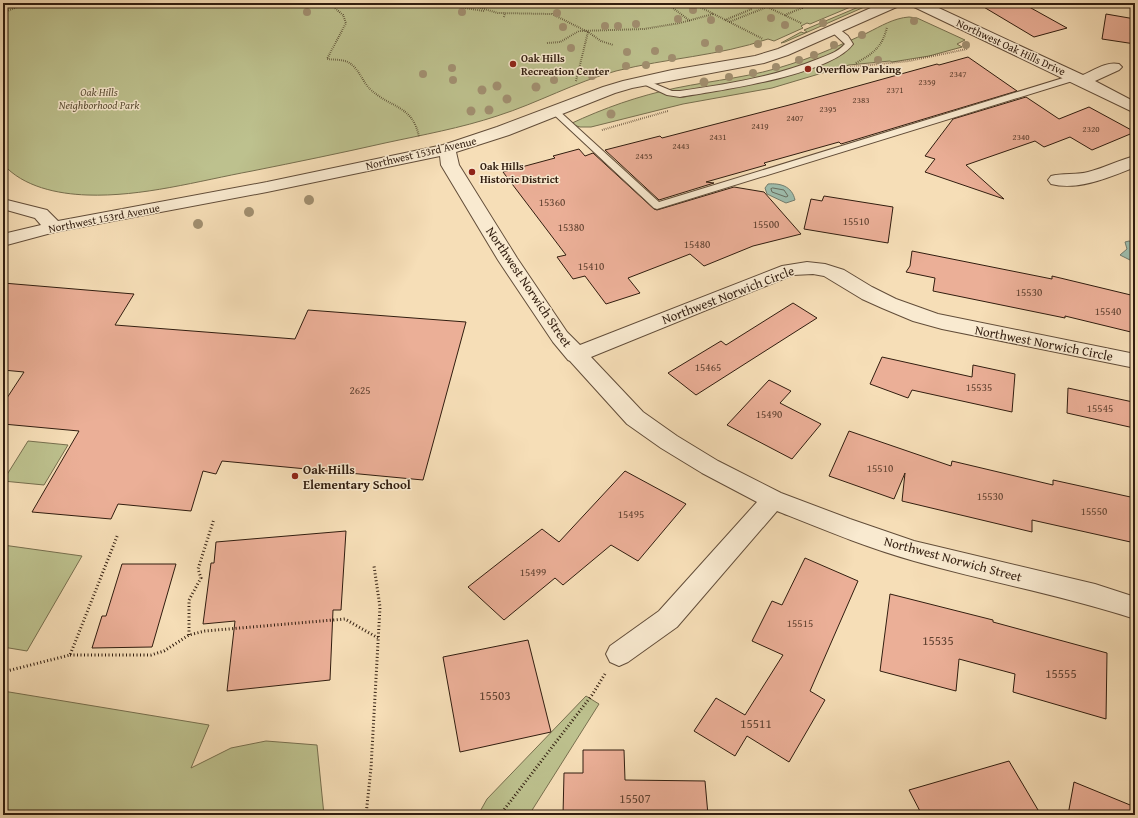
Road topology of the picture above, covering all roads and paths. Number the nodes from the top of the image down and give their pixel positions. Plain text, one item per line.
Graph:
1 (26, 3) edge
2 (329, 3) edge
3 (434, 3) edge
4 (463, 3) edge
5 (673, 3) edge
6 (692, 3) edge
7 (741, 3) edge
8 (759, 3) edge
9 (894, 3) edge
10 (917, 3) edge
11 (661, 5) dead end
12 (669, 5) junction
13 (797, 5) dead end
14 (767, 7) junction
15 (486, 11) junction
16 (3, 13) edge
17 (505, 13) junction
18 (713, 14) junction
19 (785, 15) junction
20 (504, 17) dead end
21 (724, 20) junction
22 (690, 21) junction
23 (728, 22) junction
24 (802, 24) dead end
25 (835, 30) junction
26 (588, 32) junction
27 (766, 40) dead end
28 (547, 43) dead end
29 (613, 45) dead end
30 (1114, 67) dead end
31 (1079, 79) junction
32 (641, 81) junction
33 (575, 86) dead end
34 (1135, 108) edge
35 (554, 111) junction
36 (420, 139) dead end
37 (447, 149) junction
38 (1135, 161) edge
39 (1057, 180) dead end
40 (3, 204) edge
41 (54, 227) junction
42 (3, 240) edge
43 (575, 355) junction
44 (1135, 361) edge
45 (773, 500) junction
46 (214, 519) dead end
47 (118, 534) dead end
48 (374, 566) dead end
49 (1135, 608) edge
50 (189, 635) junction
51 (378, 638) junction
52 (619, 654) joint
53 (70, 655) junction
54 (3, 672) edge
55 (366, 815) edge
56 (500, 815) edge

1 - 16 path
2 - 36 path
3 - 15 path
4 - 15 path
5 - 12 path
6 - 18 path
7 - 21 path
8 - 14 path
9 - 25 street, Northwest 153rd Avenue
10 - 31 street, Northwest Oak Hills Drive
11 - 12 path
12 - 22 path
13 - 19 path
14 - 19 path
14 - 23 path
15 - 17 path
17 - 20 path
17 - 26 path
18 - 21 path
18 - 22 path
19 - 24 path
21 - 23 path
22 - 26 path
23 - 27 path
25 - 32 street, Northwest 153rd Avenue
25 - 32 lane
26 - 28 path
26 - 29 path
26 - 33 path
30 - 31 street
31 - 34 street, Northwest Oak Hills Drive
31 - 35 lane
32 - 35 street, Northwest 153rd Avenue
35 - 37 street, Northwest 153rd Avenue
37 - 41 street, Northwest 153rd Avenue
37 - 43 street, Northwest Norwich Street
38 - 39 street
40 - 41 street
41 - 42 street, Northwest 153rd Avenue
43 - 44 street, Northwest Norwich Circle
43 - 45 street, Northwest Norwich Street
45 - 49 street, Northwest Norwich Street
45 - 52 street
46 - 50 path
47 - 53 path
48 - 51 path
50 - 51 path
50 - 53 path
51 - 55 path
52 - 56 path
53 - 54 path

